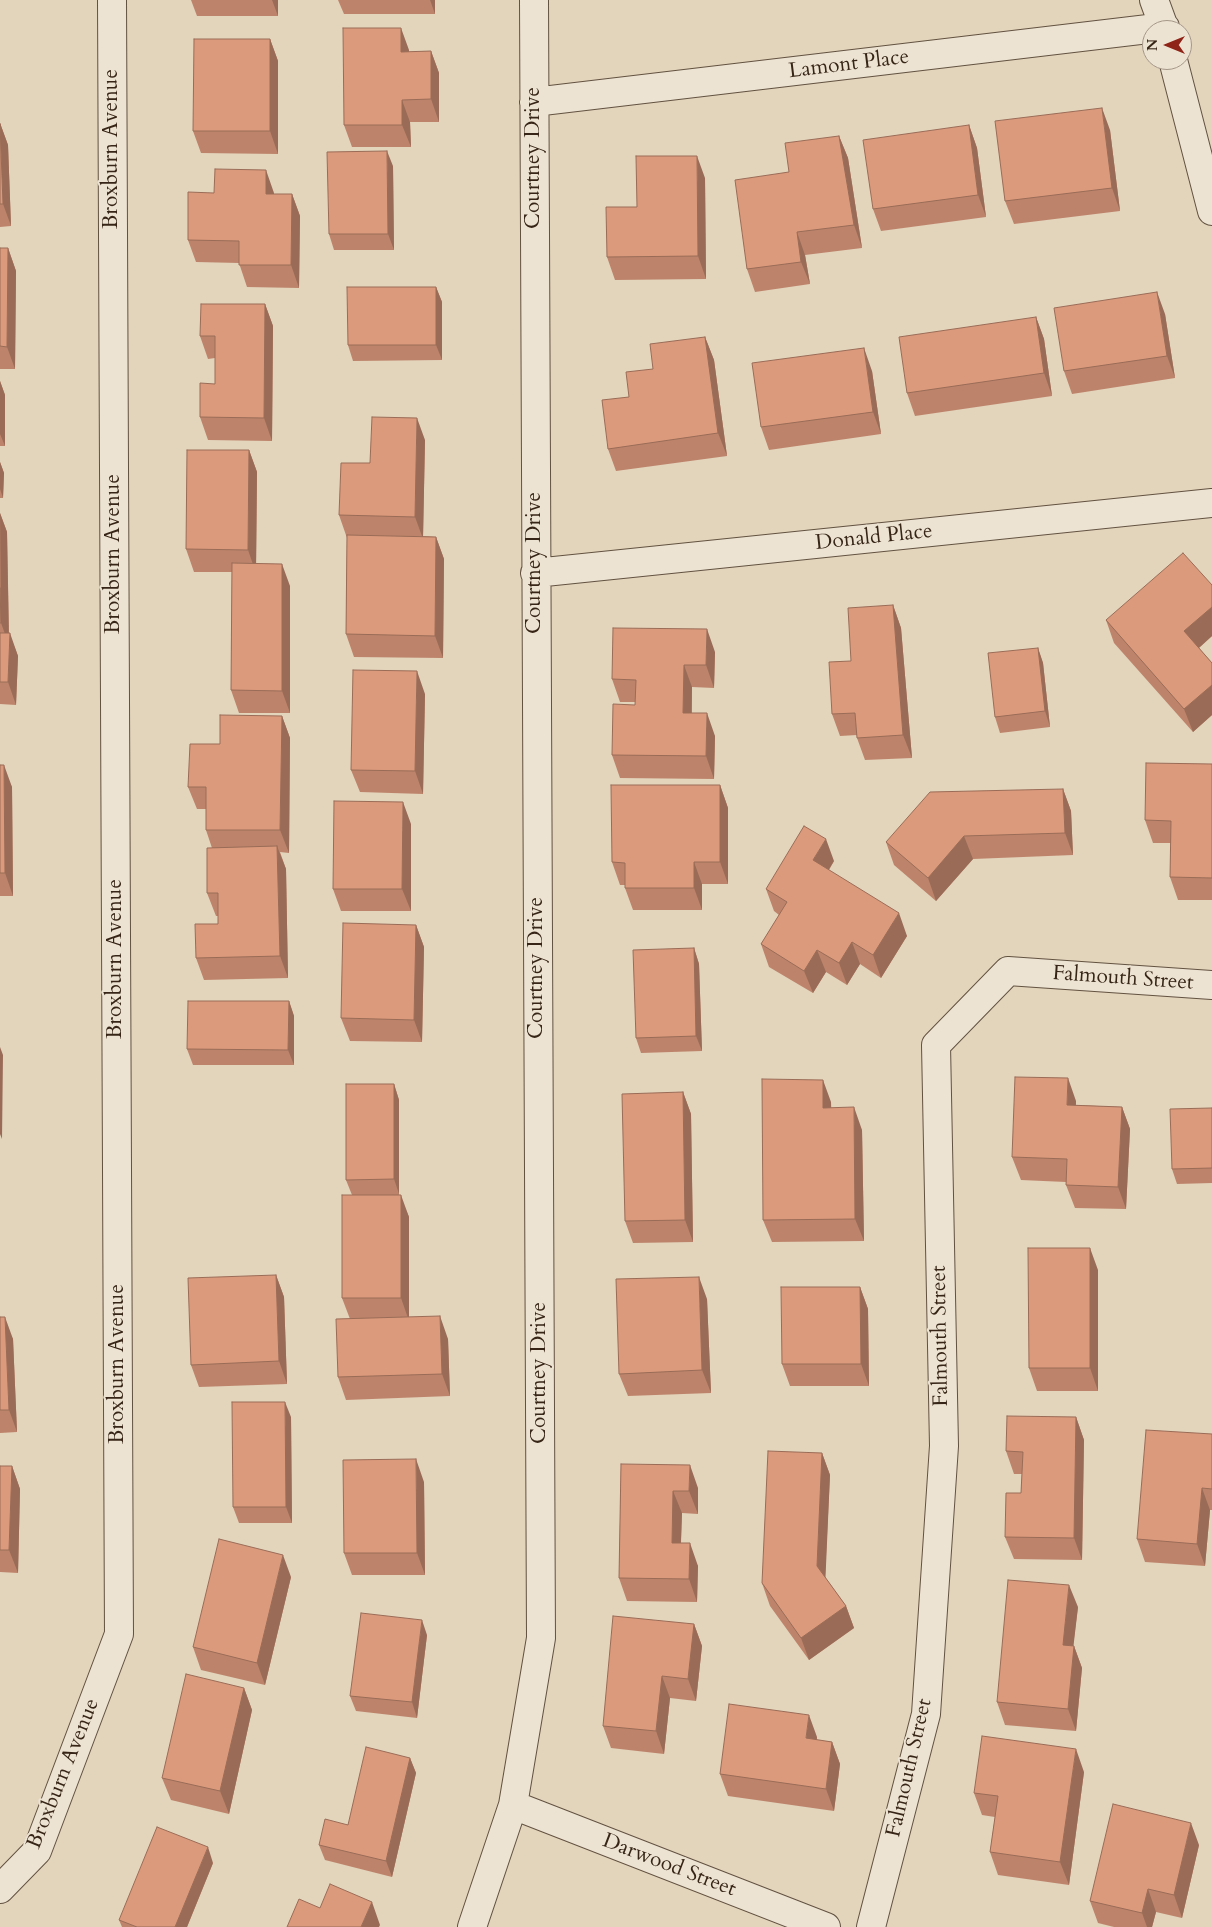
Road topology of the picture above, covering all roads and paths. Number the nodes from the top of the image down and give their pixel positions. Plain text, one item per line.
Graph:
1 (112, 0) edge
2 (534, 0) edge
3 (1154, 0) edge
4 (1162, 20) edge
5 (1142, 32) edge
6 (1176, 70) edge
7 (534, 102) junction
8 (1212, 211) edge
9 (1212, 503) edge
10 (535, 573) junction
11 (1212, 986) edge
12 (513, 1805) junction
13 (0, 1888) edge
14 (472, 1927) edge
15 (826, 1927) edge
16 (871, 1927) edge

1 - 13 street, Broxburn Avenue
2 - 7 street, Courtney Drive
3 - 4 street
5 - 7 street, Lamont Place
6 - 8 street
7 - 10 street, Courtney Drive
9 - 10 street, Donald Place
10 - 12 street, Courtney Drive
11 - 16 street, Falmouth Street
12 - 14 street, Courtney Drive
12 - 15 street, Darwood Street

